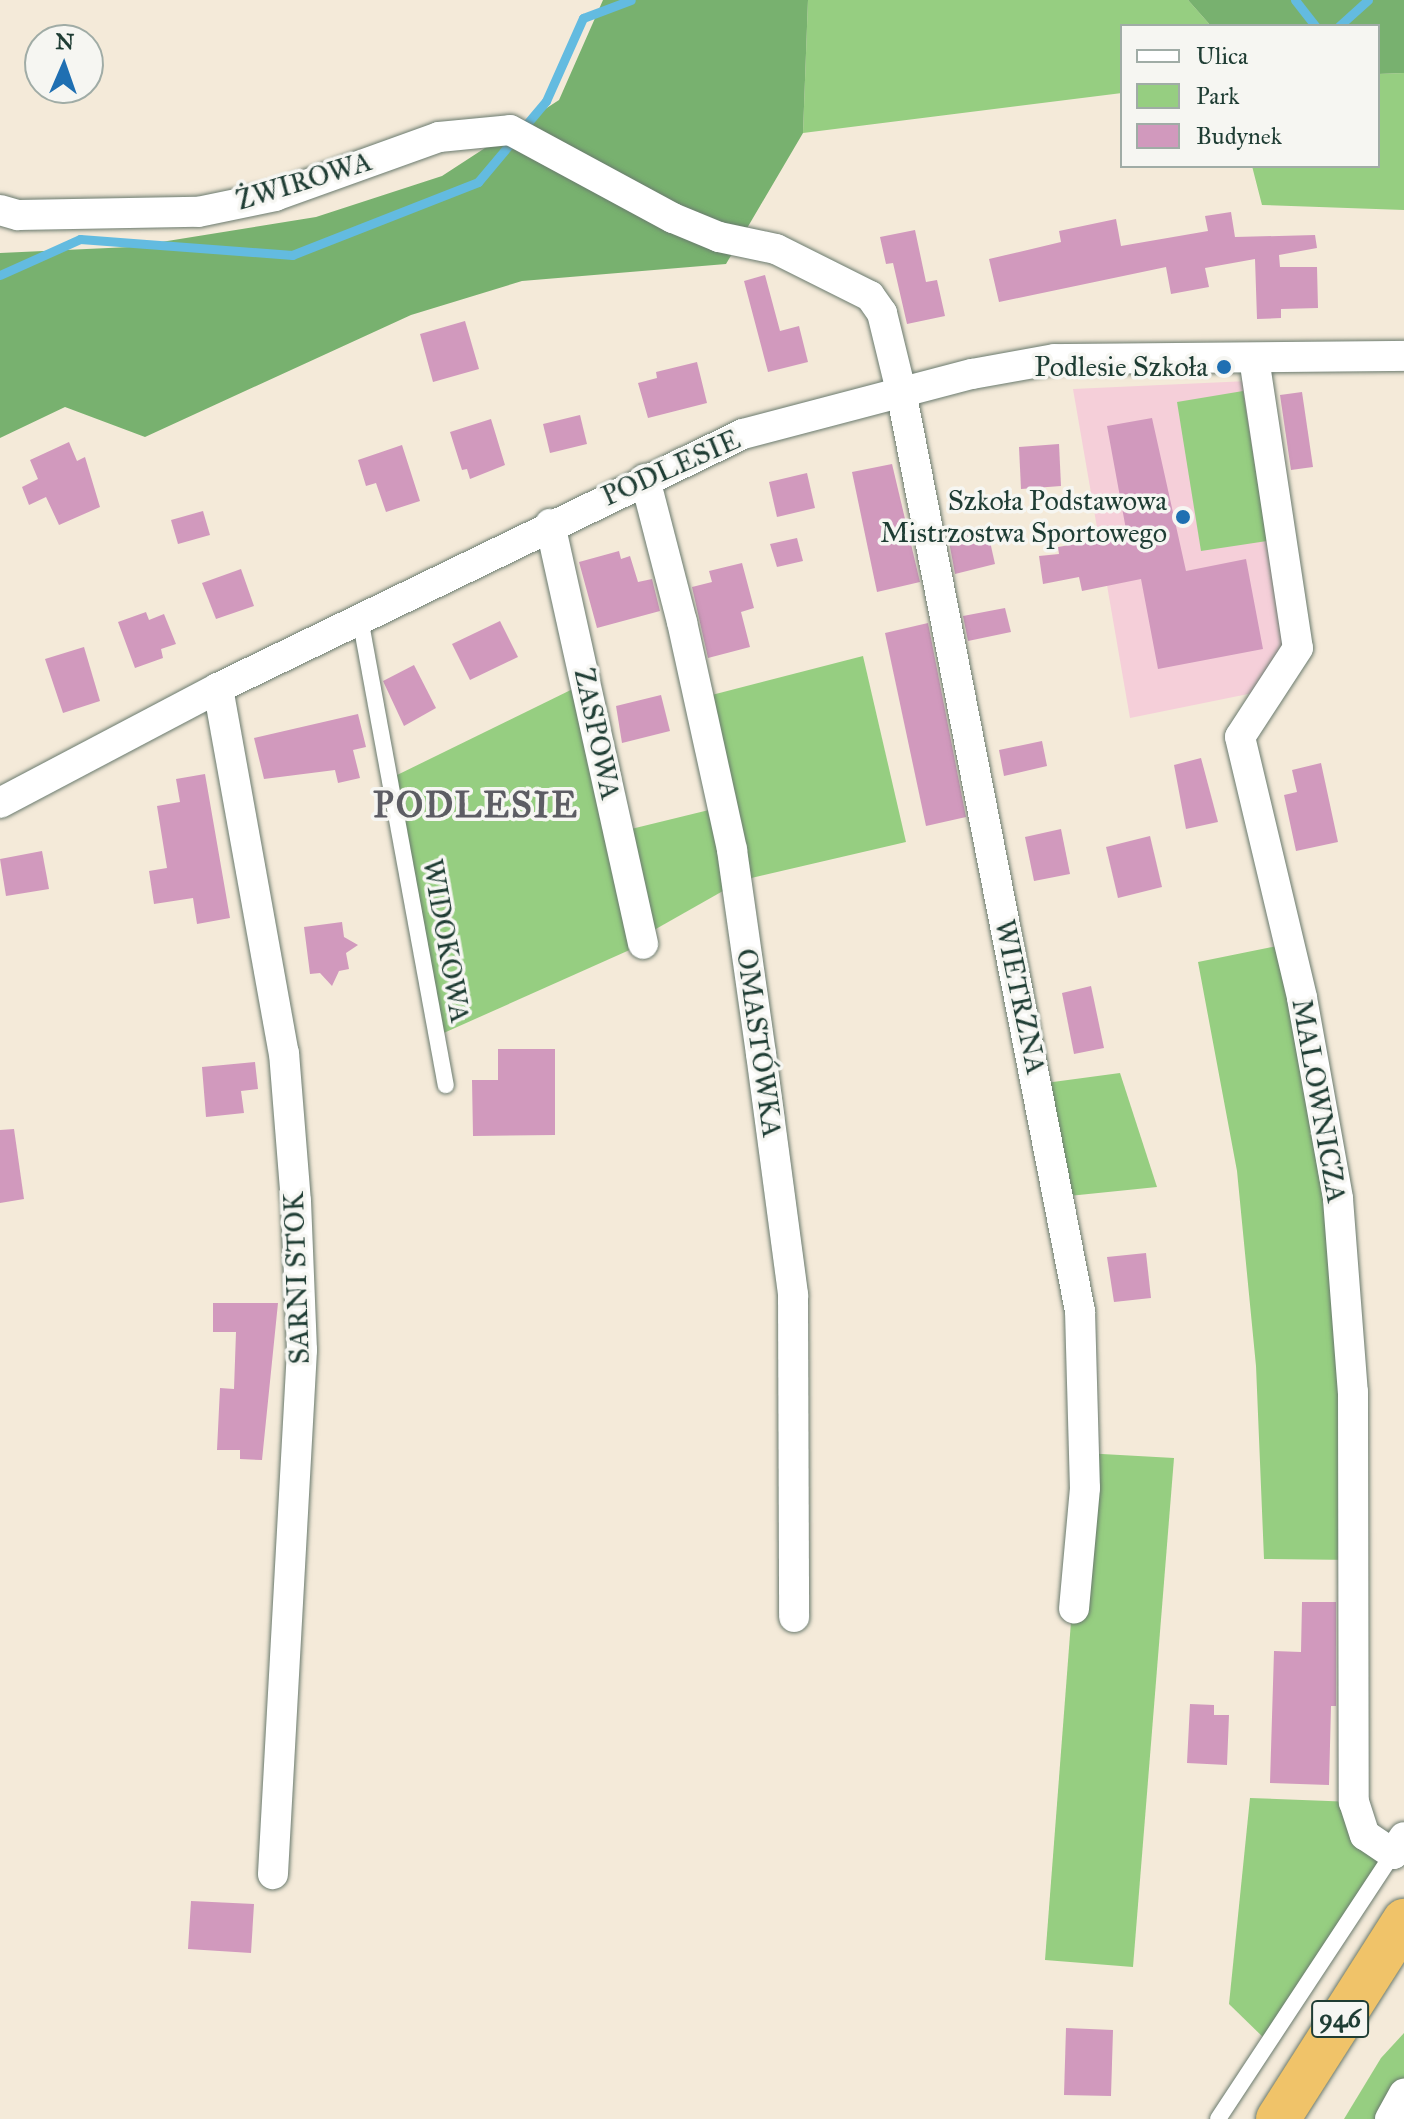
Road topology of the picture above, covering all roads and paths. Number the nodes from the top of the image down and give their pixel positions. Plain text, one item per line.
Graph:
1 (521, 135) joint
2 (0, 210) edge
3 (1404, 356) edge
4 (1254, 358) junction
5 (901, 391) junction
6 (645, 479) junction
7 (550, 524) junction
8 (360, 618) junction
9 (218, 688) junction
10 (0, 803) edge
11 (643, 944) dead end
12 (446, 1085) dead end
13 (1074, 1608) dead end
14 (794, 1617) dead end
15 (1398, 1845) edge
16 (273, 1874) dead end
17 (1404, 1921) edge
18 (1404, 2094) edge
19 (1218, 2119) edge
20 (1278, 2119) edge
21 (1390, 2119) edge

1 - 2 street, ŻWIROWA
1 - 5 street, WIETRZNA
3 - 4 street, PODLESIE
4 - 5 street, PODLESIE
4 - 15 street, MALOWNICZA
5 - 6 street, PODLESIE
5 - 13 street, WIETRZNA
6 - 7 street, PODLESIE
6 - 14 street, OMASTÓWKA
7 - 8 street, PODLESIE
7 - 11 street, ZASPOWA
8 - 9 street, PODLESIE
8 - 12 lane, WIDOKOWA
9 - 10 street, PODLESIE
9 - 16 street, SARNI STOK
15 - 19 lane
17 - 20 highway, 946
18 - 21 street

